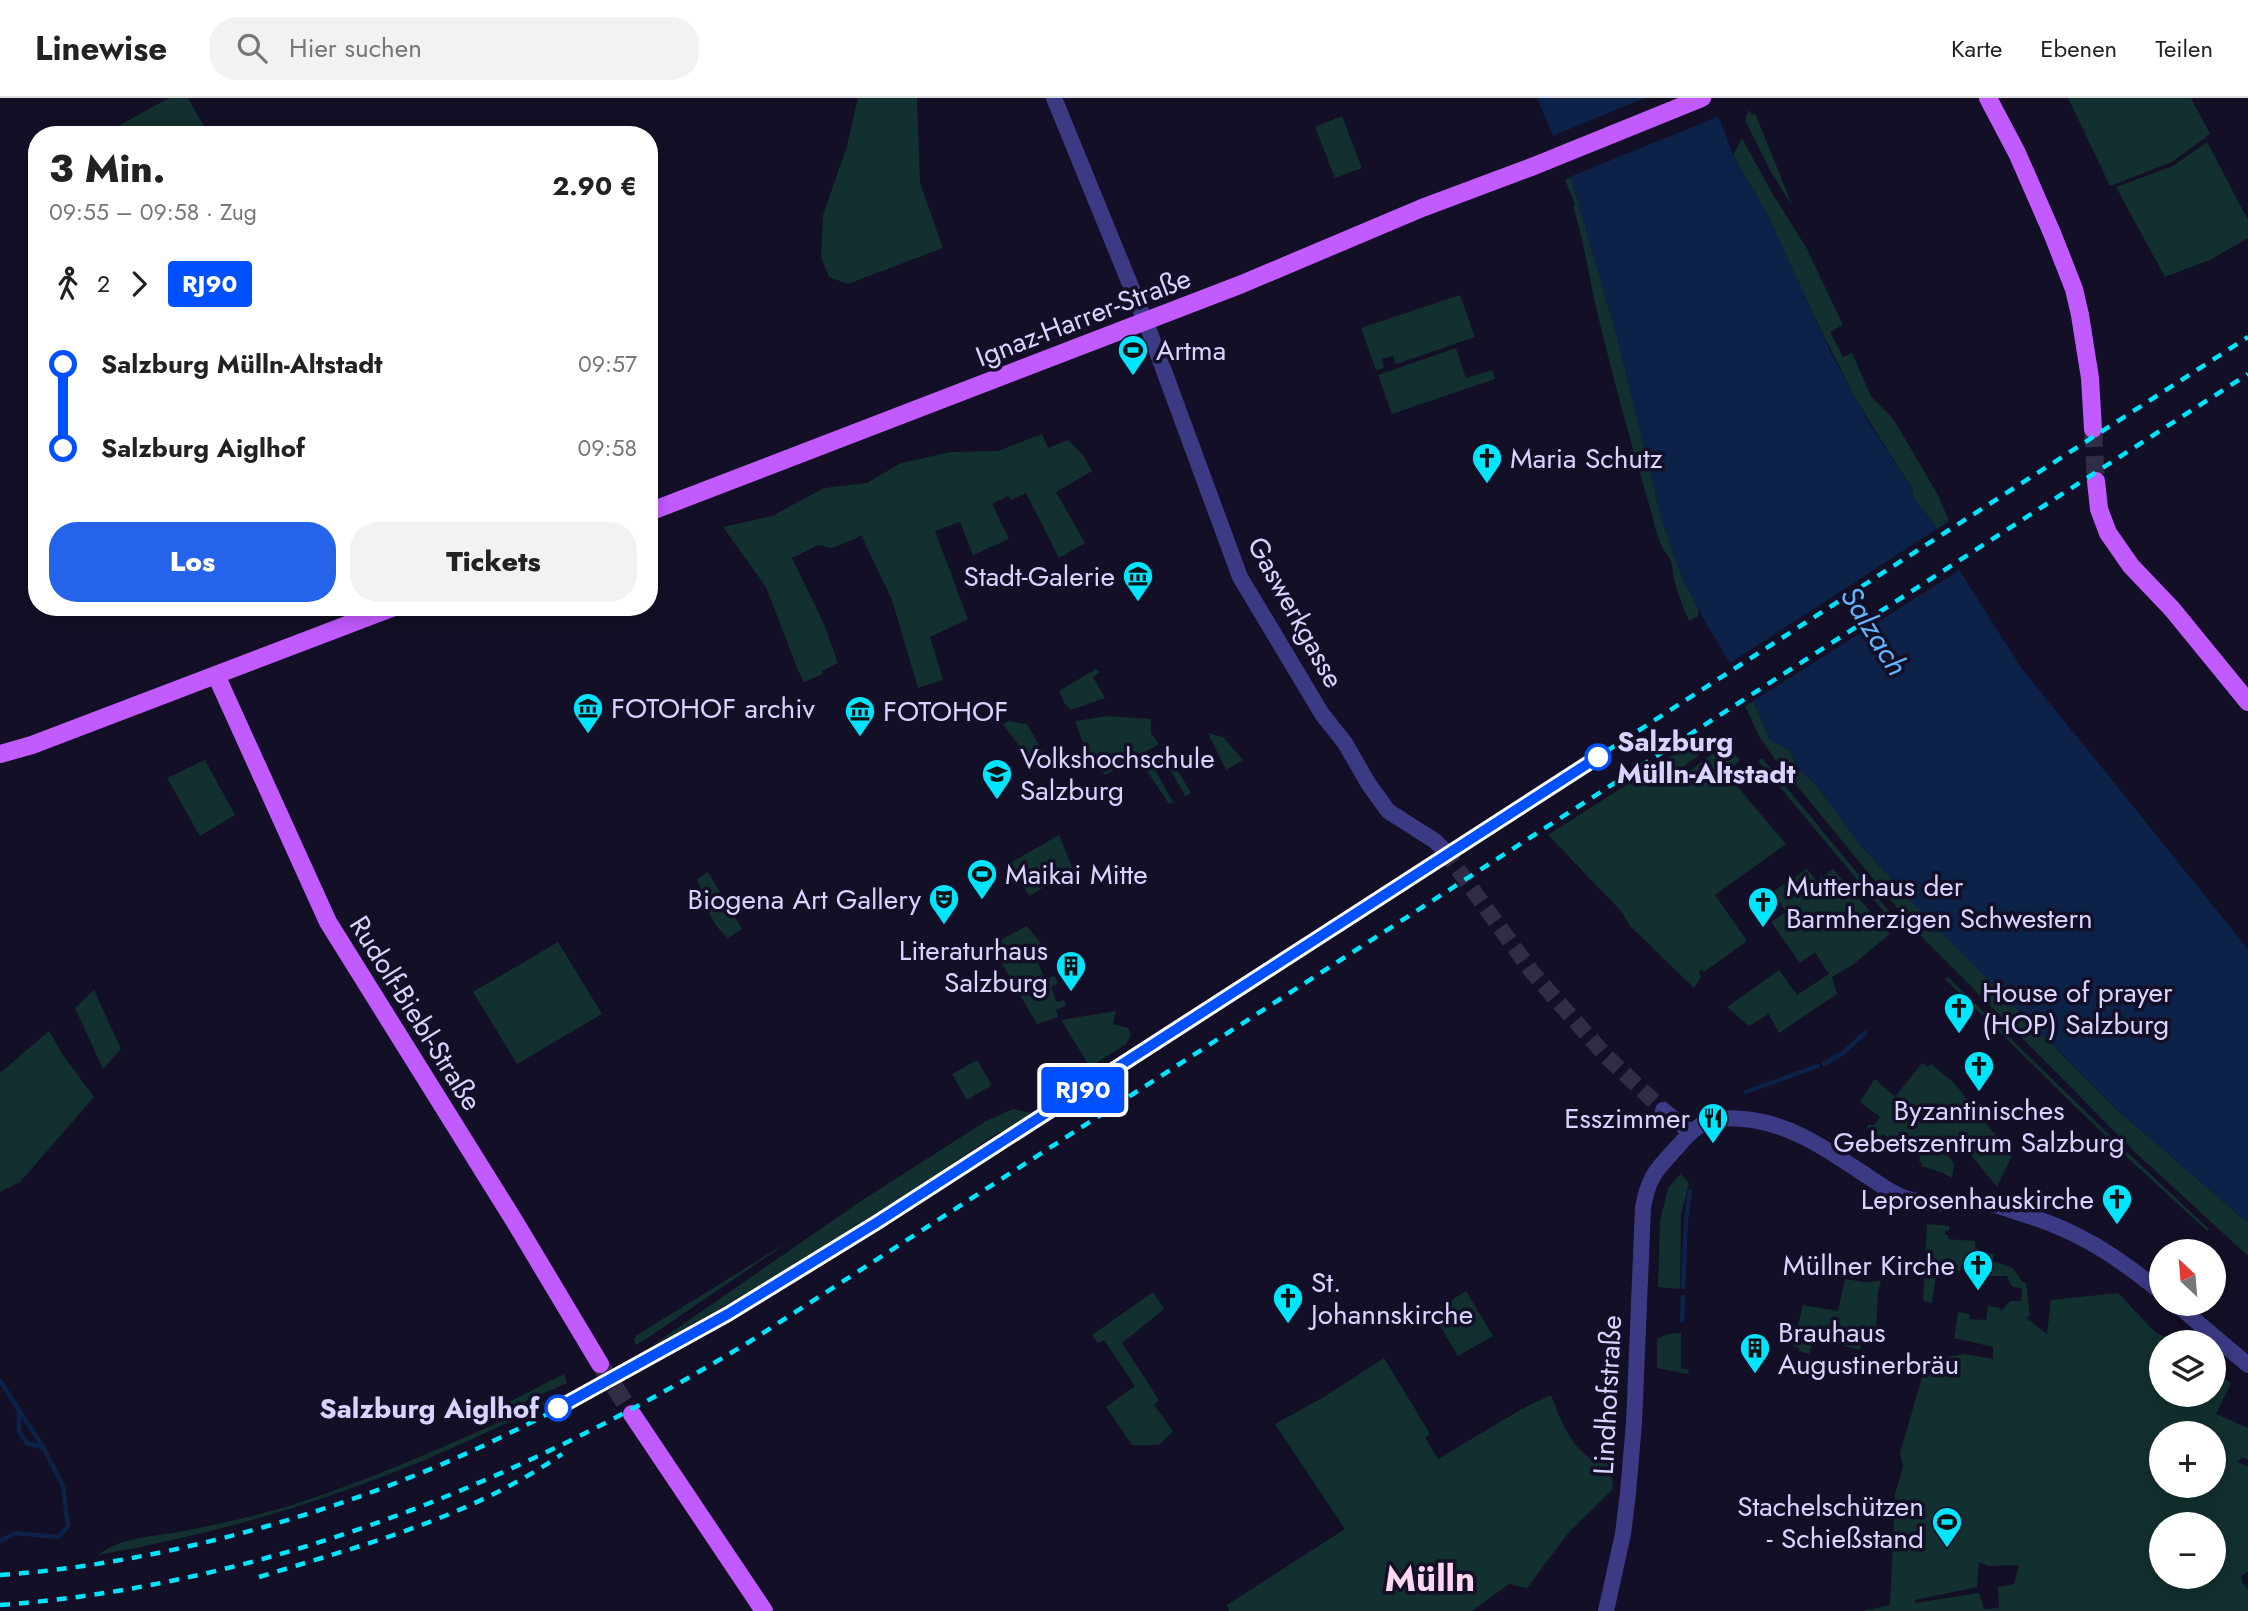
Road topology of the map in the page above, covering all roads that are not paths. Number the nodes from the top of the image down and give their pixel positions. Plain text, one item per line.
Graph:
1 (1054, 98) edge
2 (1702, 98) edge
3 (1988, 98) edge
4 (1145, 321) junction
5 (2093, 429) tunnel mouth
6 (2096, 481) tunnel mouth
7 (658, 509) edge
8 (370, 616) edge
9 (216, 675) junction
10 (2248, 702) edge
11 (0, 754) edge
12 (1444, 850) tunnel mouth
13 (1663, 1110) tunnel mouth
14 (1690, 1132) junction
15 (2149, 1283) edge
16 (2190, 1316) edge
17 (600, 1364) tunnel mouth
18 (2248, 1365) edge
19 (632, 1414) tunnel mouth
20 (764, 1611) edge
21 (1606, 1611) edge

1 - 4 street, Gaswerkgasse
2 - 4 main road, Ignaz-Harrer-Straße
3 - 5 main road
4 - 7 main road, Ignaz-Harrer-Straße
4 - 12 street, Gaswerkgasse
6 - 10 main road
8 - 9 main road
9 - 11 main road
9 - 17 main road, Rudolf-Biebl-Straße
13 - 14 street
14 - 15 street
14 - 21 street, Lindhofstraße
16 - 18 street
19 - 20 main road

